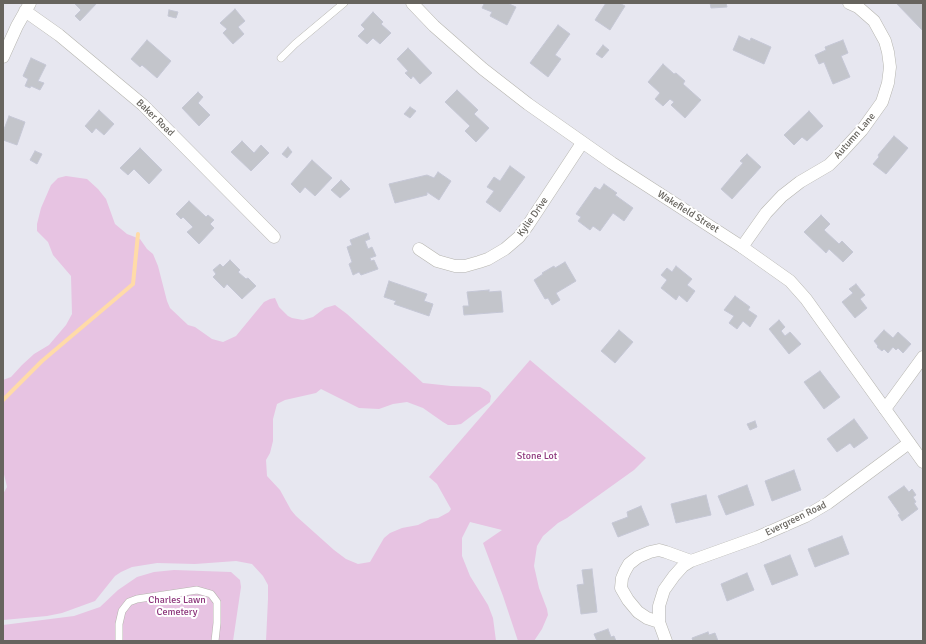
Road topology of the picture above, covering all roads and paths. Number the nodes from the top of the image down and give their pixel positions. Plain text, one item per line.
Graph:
1 (344, 3) edge
2 (412, 3) edge
3 (850, 3) edge
4 (28, 7) edge
5 (3, 57) edge
6 (281, 58) dead end
7 (582, 143) junction
8 (274, 237) dead end
9 (742, 246) junction
10 (419, 249) dead end
11 (923, 357) edge
12 (884, 409) junction
13 (909, 443) junction
14 (923, 462) edge
15 (691, 562) junction
16 (659, 622) junction
17 (119, 641) edge
18 (215, 641) edge
19 (666, 641) edge

1 - 6 lane
2 - 7 street, Wakefield Street
3 - 9 street, Autumn Lane
4 - 5 street
4 - 8 street, Baker Road
7 - 9 street, Wakefield Street
7 - 10 street, Kylie Drive
9 - 12 street, Wakefield Street
11 - 12 street
12 - 13 street, Wakefield Street
13 - 14 street, Wakefield Street
13 - 15 street, Evergreen Road
15 - 16 street, Evergreen Road
15 - 16 street
16 - 19 street, Evergreen Road
17 - 18 lane

